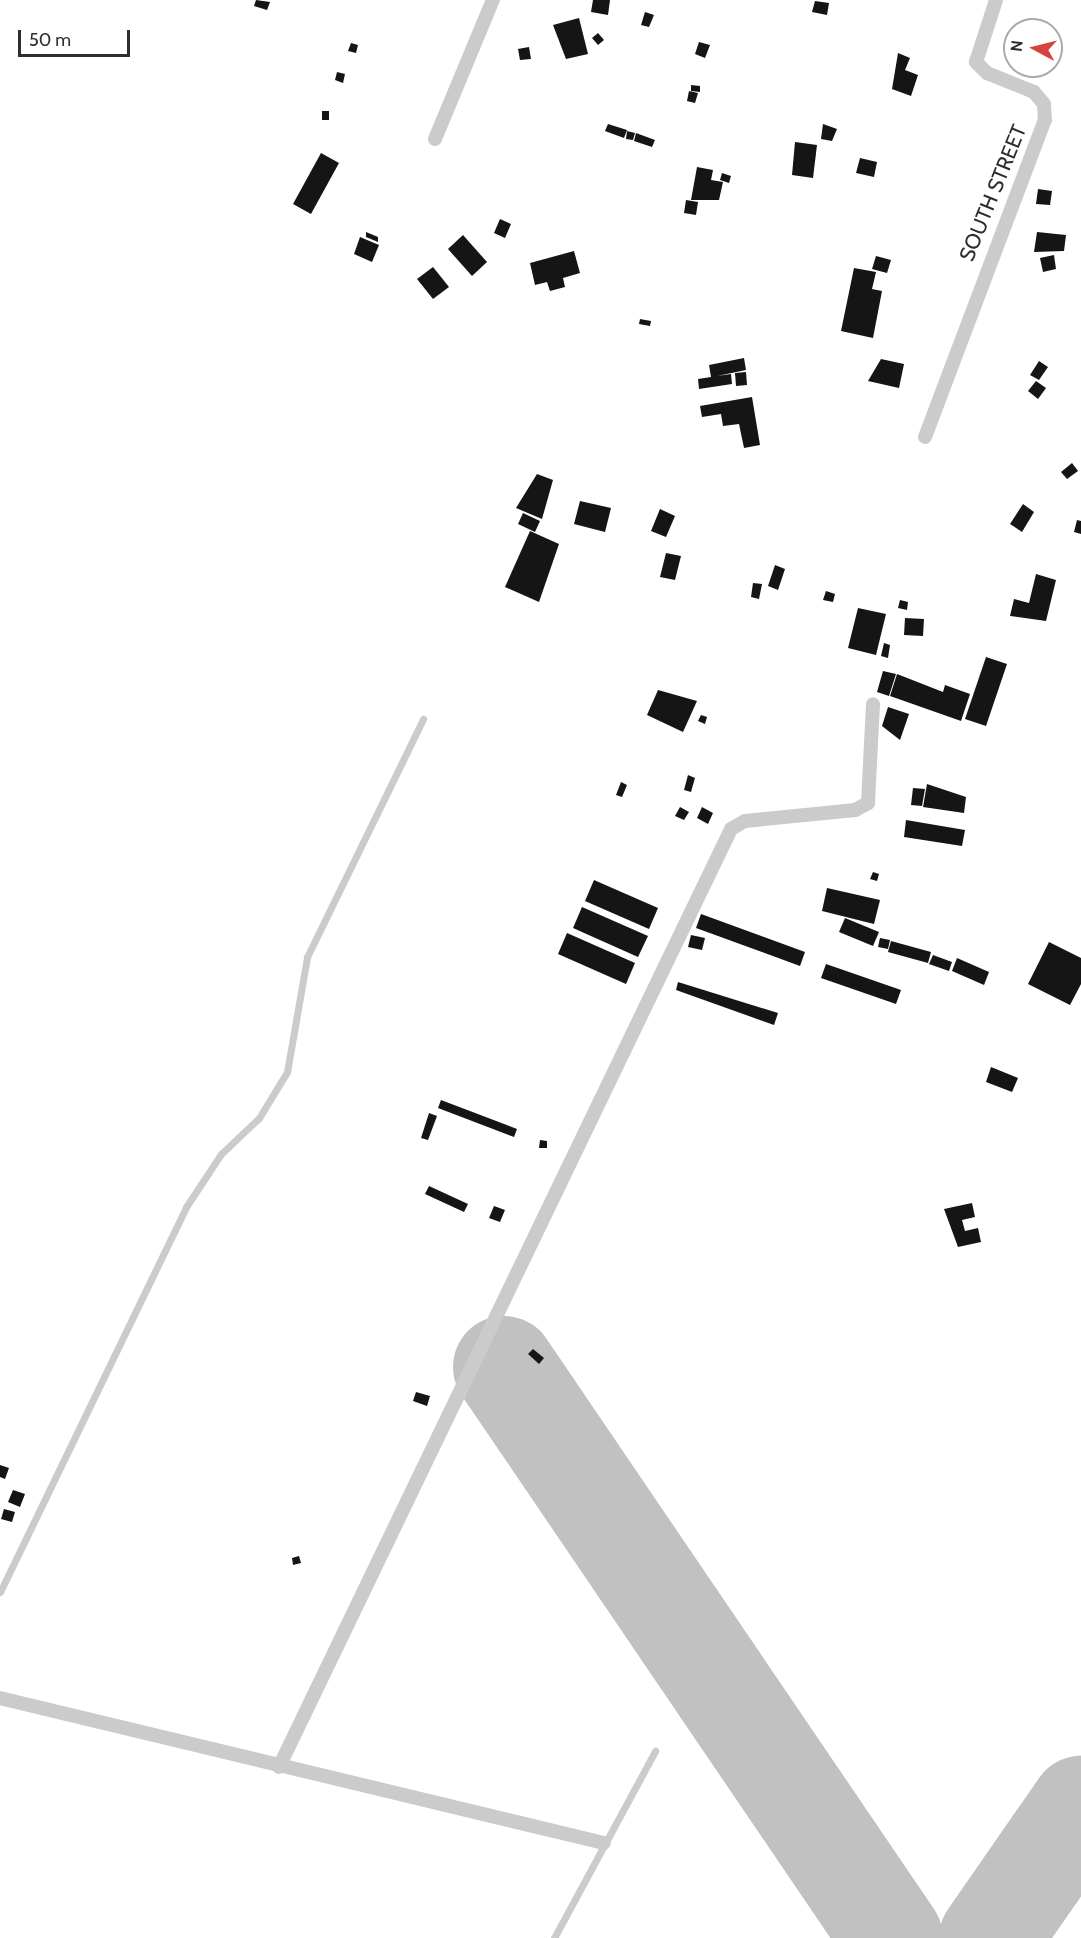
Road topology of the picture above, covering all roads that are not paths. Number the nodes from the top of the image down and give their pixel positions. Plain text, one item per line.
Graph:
1 (493, 0) edge
2 (996, 0) edge
3 (435, 140) dead end
4 (925, 437) dead end
5 (873, 704) dead end
6 (423, 719) dead end
7 (0, 1592) edge
8 (0, 1698) edge
9 (655, 1751) dead end
10 (279, 1767) junction
11 (604, 1843) junction
12 (554, 1938) edge

1 - 3 street
2 - 4 street, SOUTH STREET
5 - 10 street
6 - 7 lane
8 - 10 street
9 - 11 lane
10 - 11 street
11 - 12 lane

